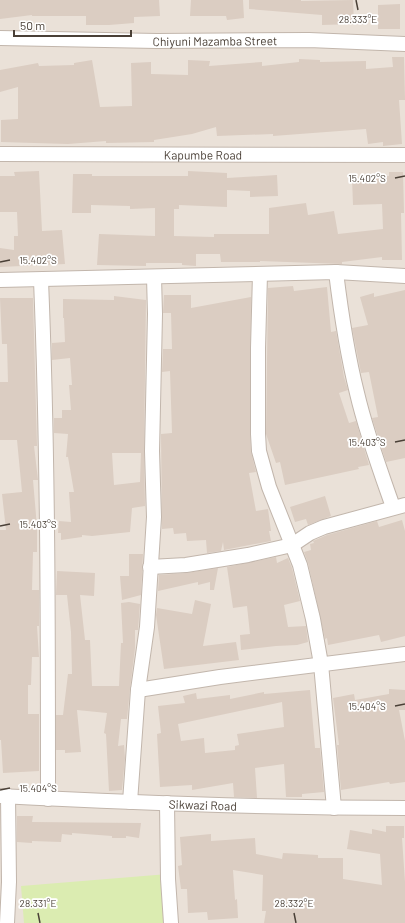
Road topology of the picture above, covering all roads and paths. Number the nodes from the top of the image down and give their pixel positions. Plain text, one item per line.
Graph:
1 (0, 38) edge
2 (405, 44) edge
3 (0, 154) edge
4 (405, 155) edge
5 (336, 272) junction
6 (260, 274) junction
7 (405, 276) edge
8 (154, 277) junction
9 (0, 280) edge
10 (42, 280) junction
11 (399, 506) edge
12 (292, 545) junction
13 (150, 568) junction
14 (405, 654) edge
15 (322, 664) junction
16 (138, 690) junction
17 (4, 796) edge
18 (48, 799) junction
19 (130, 802) junction
20 (167, 803) junction
21 (334, 808) junction
22 (405, 808) edge
23 (4, 882) edge
24 (8, 923) edge
25 (171, 923) edge

1 - 2 street, Chiyuni Mazamba Street
3 - 4 street, Kapumbe Road
5 - 6 street
5 - 7 street
5 - 11 street
6 - 8 street
6 - 12 street
8 - 10 street
8 - 13 street
9 - 10 street
10 - 18 street
11 - 12 street
12 - 13 street
12 - 15 street
13 - 16 street
14 - 15 street
15 - 16 street
15 - 21 street
16 - 19 street
17 - 18 street, Sikwazi Road
17 - 23 street
18 - 19 street, Sikwazi Road
19 - 20 street, Sikwazi Road
20 - 21 street, Sikwazi Road
20 - 25 street
21 - 22 street, Sikwazi Road
23 - 24 street

